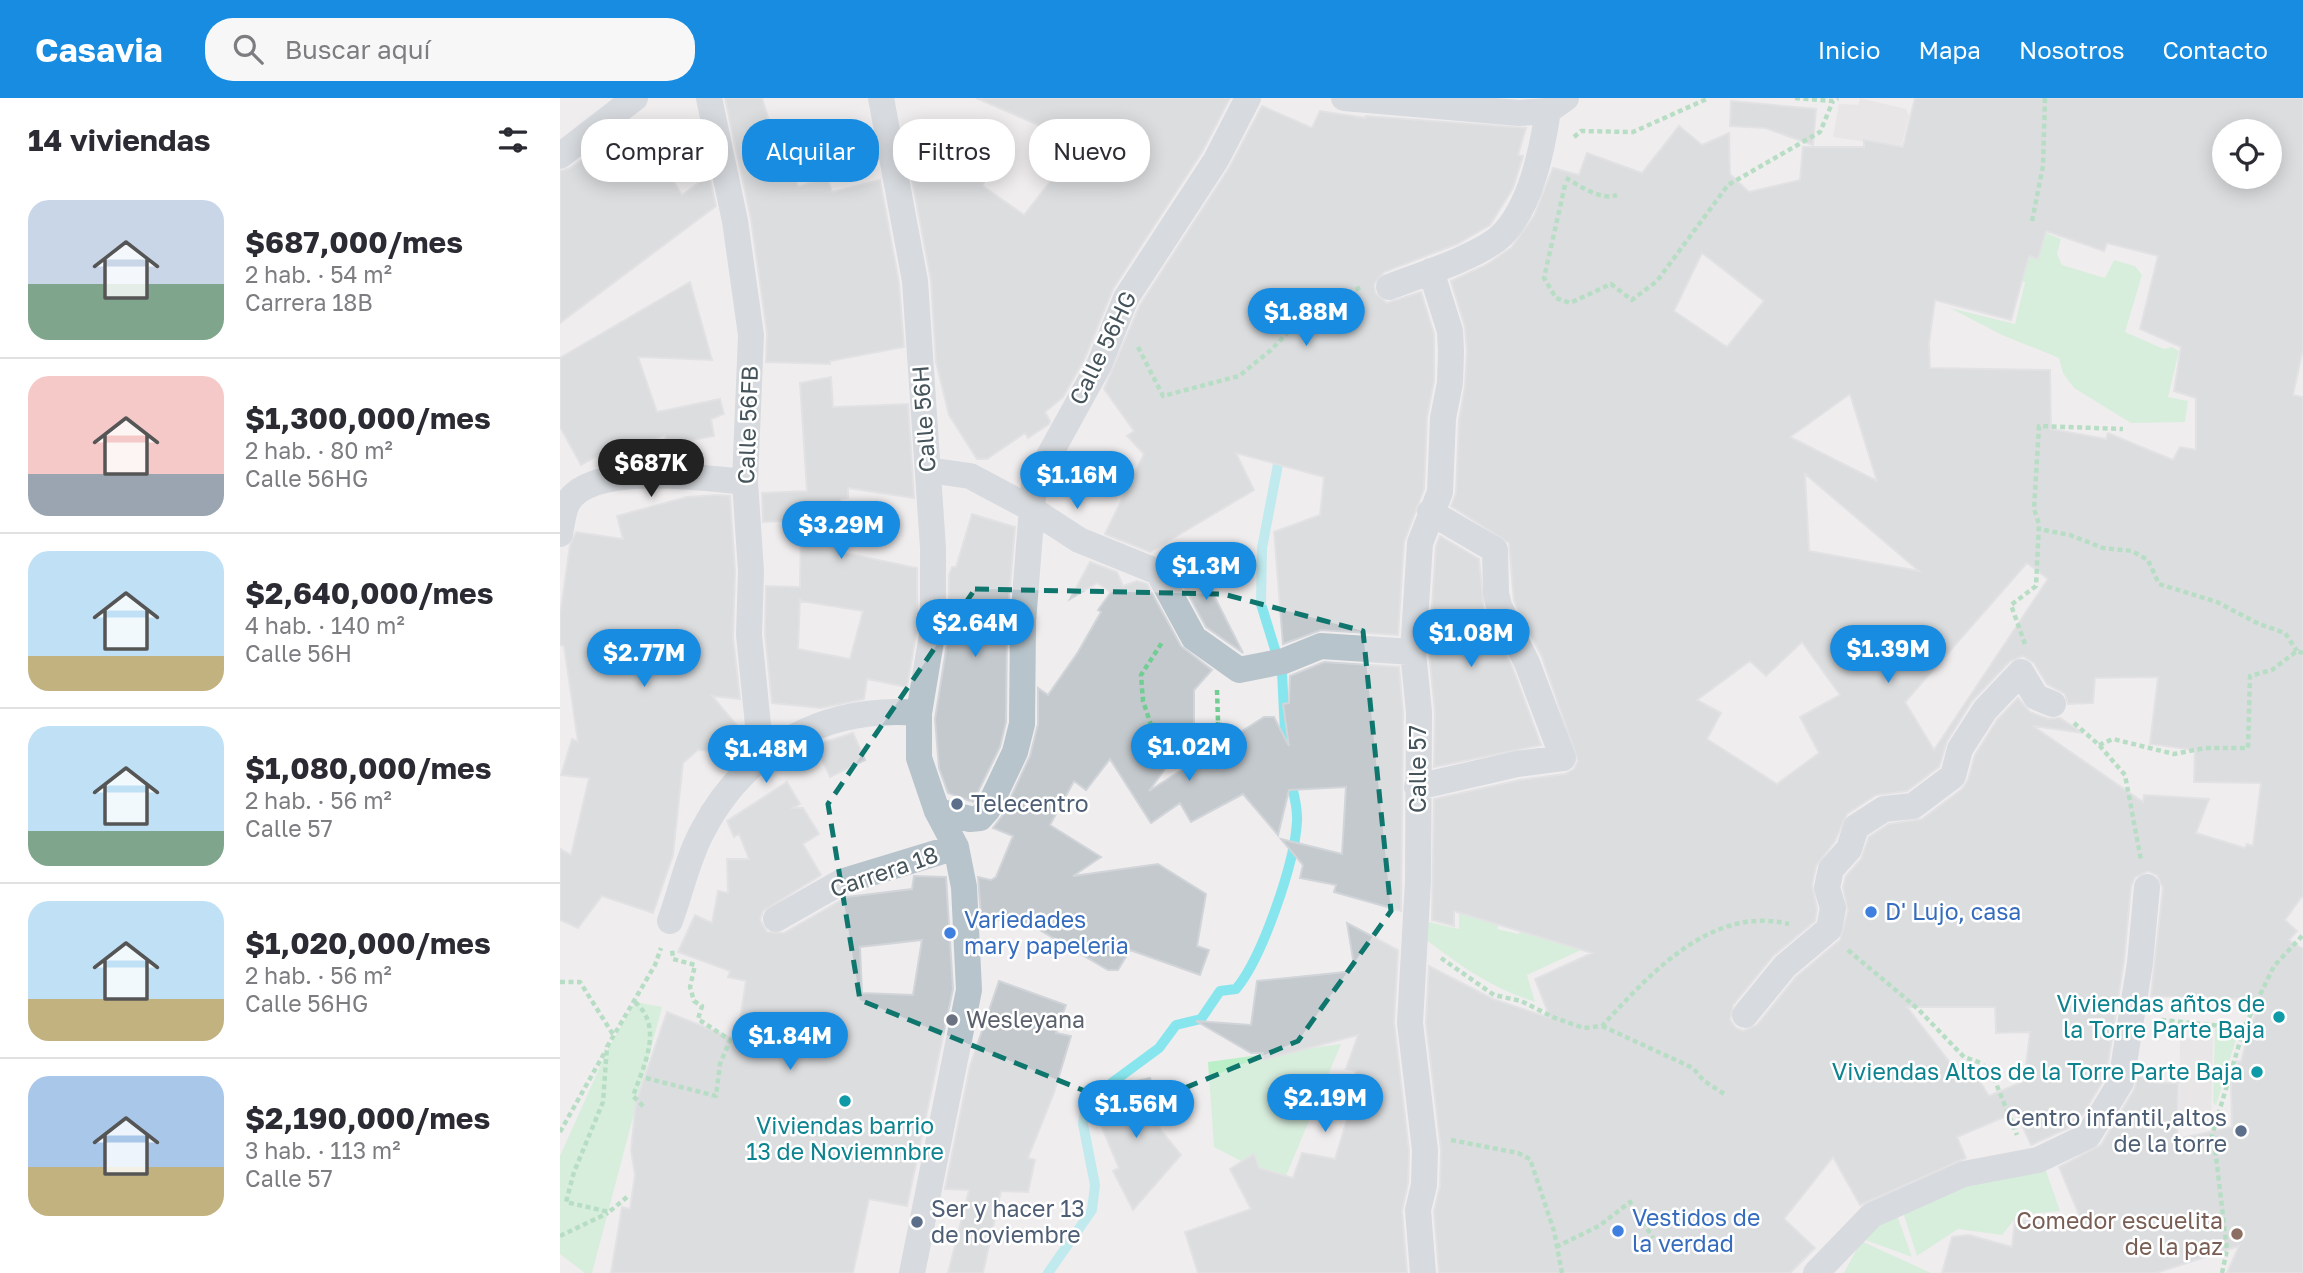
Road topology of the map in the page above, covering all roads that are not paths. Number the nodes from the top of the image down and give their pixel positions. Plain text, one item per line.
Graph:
1 (635, 98) edge
2 (709, 98) edge
3 (881, 98) edge
4 (1248, 98) edge
5 (1344, 98) edge
6 (1385, 99) edge
7 (1557, 105) edge
8 (560, 156) edge
9 (1431, 271) junction
10 (1389, 287) road end
11 (928, 470) junction
12 (745, 482) junction
13 (1030, 508) junction
14 (1430, 512) junction
15 (560, 534) edge
16 (1413, 652) junction
17 (2053, 704) dead end
18 (919, 713) junction
19 (761, 755) junction
20 (1417, 788) junction
21 (937, 811) junction
22 (956, 847) junction
23 (2147, 887) road end
24 (776, 919) dead end
25 (670, 921) road end
26 (1745, 1015) dead end
27 (912, 1273) edge
28 (1423, 1273) edge
29 (1816, 1273) edge

1 - 8 street
2 - 12 street, Calle 56FB
3 - 11 street, Calle 56H
4 - 13 street, Calle 56HG
5 - 6 street
6 - 7 street
7 - 9 street
9 - 10 street
9 - 14 street, Calle 57
11 - 13 street
11 - 18 street, Calle 56H
12 - 15 street
12 - 19 street, Calle 56FB
13 - 16 street
13 - 21 street, Calle 56HG
14 - 16 street, Calle 57
14 - 20 street
16 - 20 street, Calle 57
17 - 26 street
18 - 19 street
18 - 21 street, Calle 56H
19 - 25 street
20 - 28 street, Calle 57
21 - 22 street, Calle 56H
22 - 24 street, Carrera 18
22 - 27 street, Calle 56H
23 - 29 street

